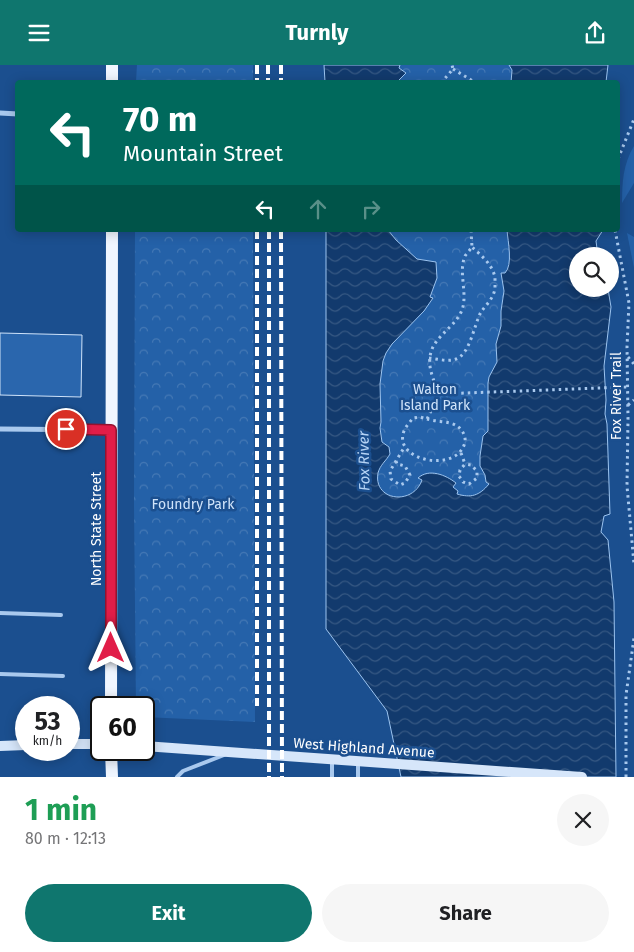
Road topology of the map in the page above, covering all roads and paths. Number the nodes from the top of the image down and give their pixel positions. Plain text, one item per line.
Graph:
1 (112, 65) edge
2 (452, 67) edge
3 (112, 80) edge
4 (442, 80) edge
5 (472, 80) edge
6 (0, 113) edge
7 (15, 113) edge
8 (634, 119) edge
9 (620, 154) edge
10 (112, 232) edge
11 (471, 232) edge
12 (615, 232) edge
13 (472, 247) junction
14 (627, 356) junction
15 (429, 358) junction
16 (634, 364) edge
17 (627, 387) junction
18 (439, 394) junction
19 (634, 400) edge
20 (628, 405) junction
21 (427, 419) junction
22 (0, 429) edge
23 (111, 430) junction
24 (405, 445) junction
25 (461, 452) junction
26 (396, 461) junction
27 (465, 464) junction
28 (634, 564) edge
29 (0, 613) edge
30 (61, 615) dead end
31 (634, 638) edge
32 (0, 674) edge
33 (63, 676) dead end
34 (111, 696) edge
35 (0, 745) edge
36 (15, 745) edge
37 (155, 747) edge
38 (230, 752) junction
39 (332, 759) junction
40 (111, 761) edge
41 (358, 761) junction
42 (112, 777) edge
43 (177, 777) edge
44 (332, 777) edge
45 (358, 777) edge
46 (582, 777) edge
47 (626, 777) edge

1 - 3 main road
2 - 4 path
2 - 5 path
6 - 7 street
8 - 9 path
10 - 23 main road, North State Street
11 - 13 path
12 - 14 path, Fox River Trail
13 - 15 path
13 - 15 path
14 - 16 path
14 - 17 path, Fox River Trail
15 - 18 path
17 - 18 path
17 - 20 path, Fox River Trail
18 - 21 path
19 - 20 path
20 - 28 path, Fox River Trail
21 - 24 path
21 - 25 path
22 - 23 street
23 - 34 main road, North State Street
24 - 25 path
24 - 26 path
25 - 27 path
26 - 26 path
27 - 27 path
29 - 30 lane
31 - 47 path
32 - 33 lane
35 - 36 main road
37 - 38 main road, West Highland Avenue
38 - 39 main road, West Highland Avenue
38 - 43 lane
39 - 41 main road, West Highland Avenue
39 - 44 lane
40 - 42 main road
41 - 45 lane
41 - 46 main road, West Highland Avenue

